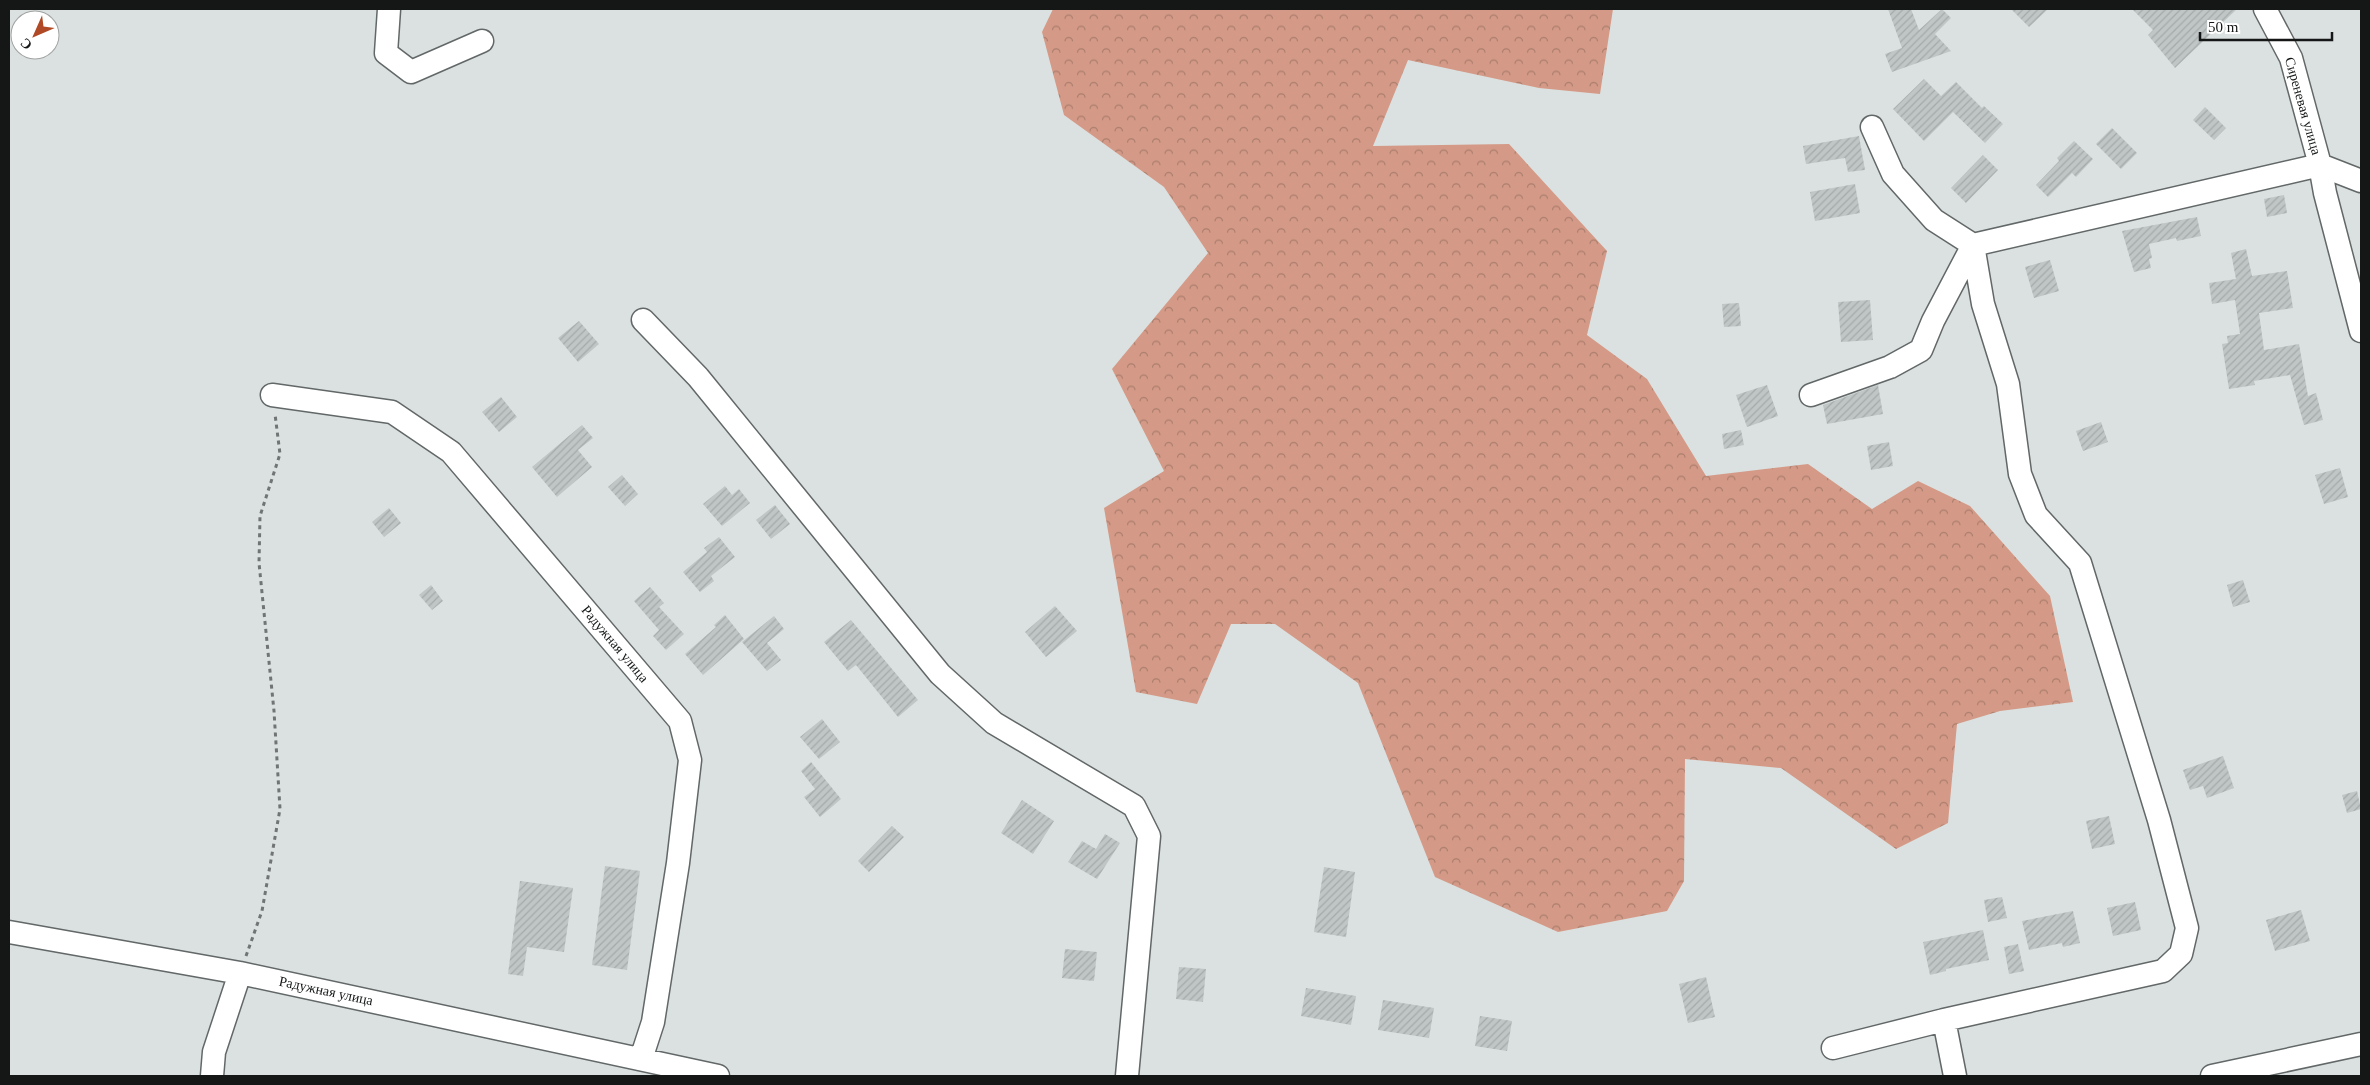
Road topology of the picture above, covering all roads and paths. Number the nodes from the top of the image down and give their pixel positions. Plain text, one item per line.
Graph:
1 (389, 9) edge
2 (2265, 9) edge
3 (482, 41) dead end
4 (1872, 127) dead end
5 (2320, 165) junction
6 (2361, 181) edge
7 (1973, 245) junction
8 (644, 320) dead end
9 (2361, 331) edge
10 (272, 395) joint
11 (1811, 395) dead end
12 (9, 932) edge
13 (240, 973) junction
14 (1944, 1020) junction
15 (2361, 1044) edge
16 (1833, 1048) dead end
17 (641, 1059) junction
18 (212, 1076) edge
19 (718, 1076) edge
20 (1127, 1076) edge
21 (1955, 1076) edge
22 (2212, 1076) edge

1 - 3 street
2 - 5 street, Сиреневая улица
4 - 7 street
5 - 6 street, Сиреневая улица
5 - 7 street
5 - 9 street
7 - 11 street
7 - 14 street
8 - 20 street
10 - 13 path
10 - 17 street, Радужная улица
12 - 13 street, Радужная улица
13 - 17 street, Радужная улица
13 - 18 street
14 - 16 street
14 - 21 street
15 - 22 street
17 - 19 street, Радужная улица

